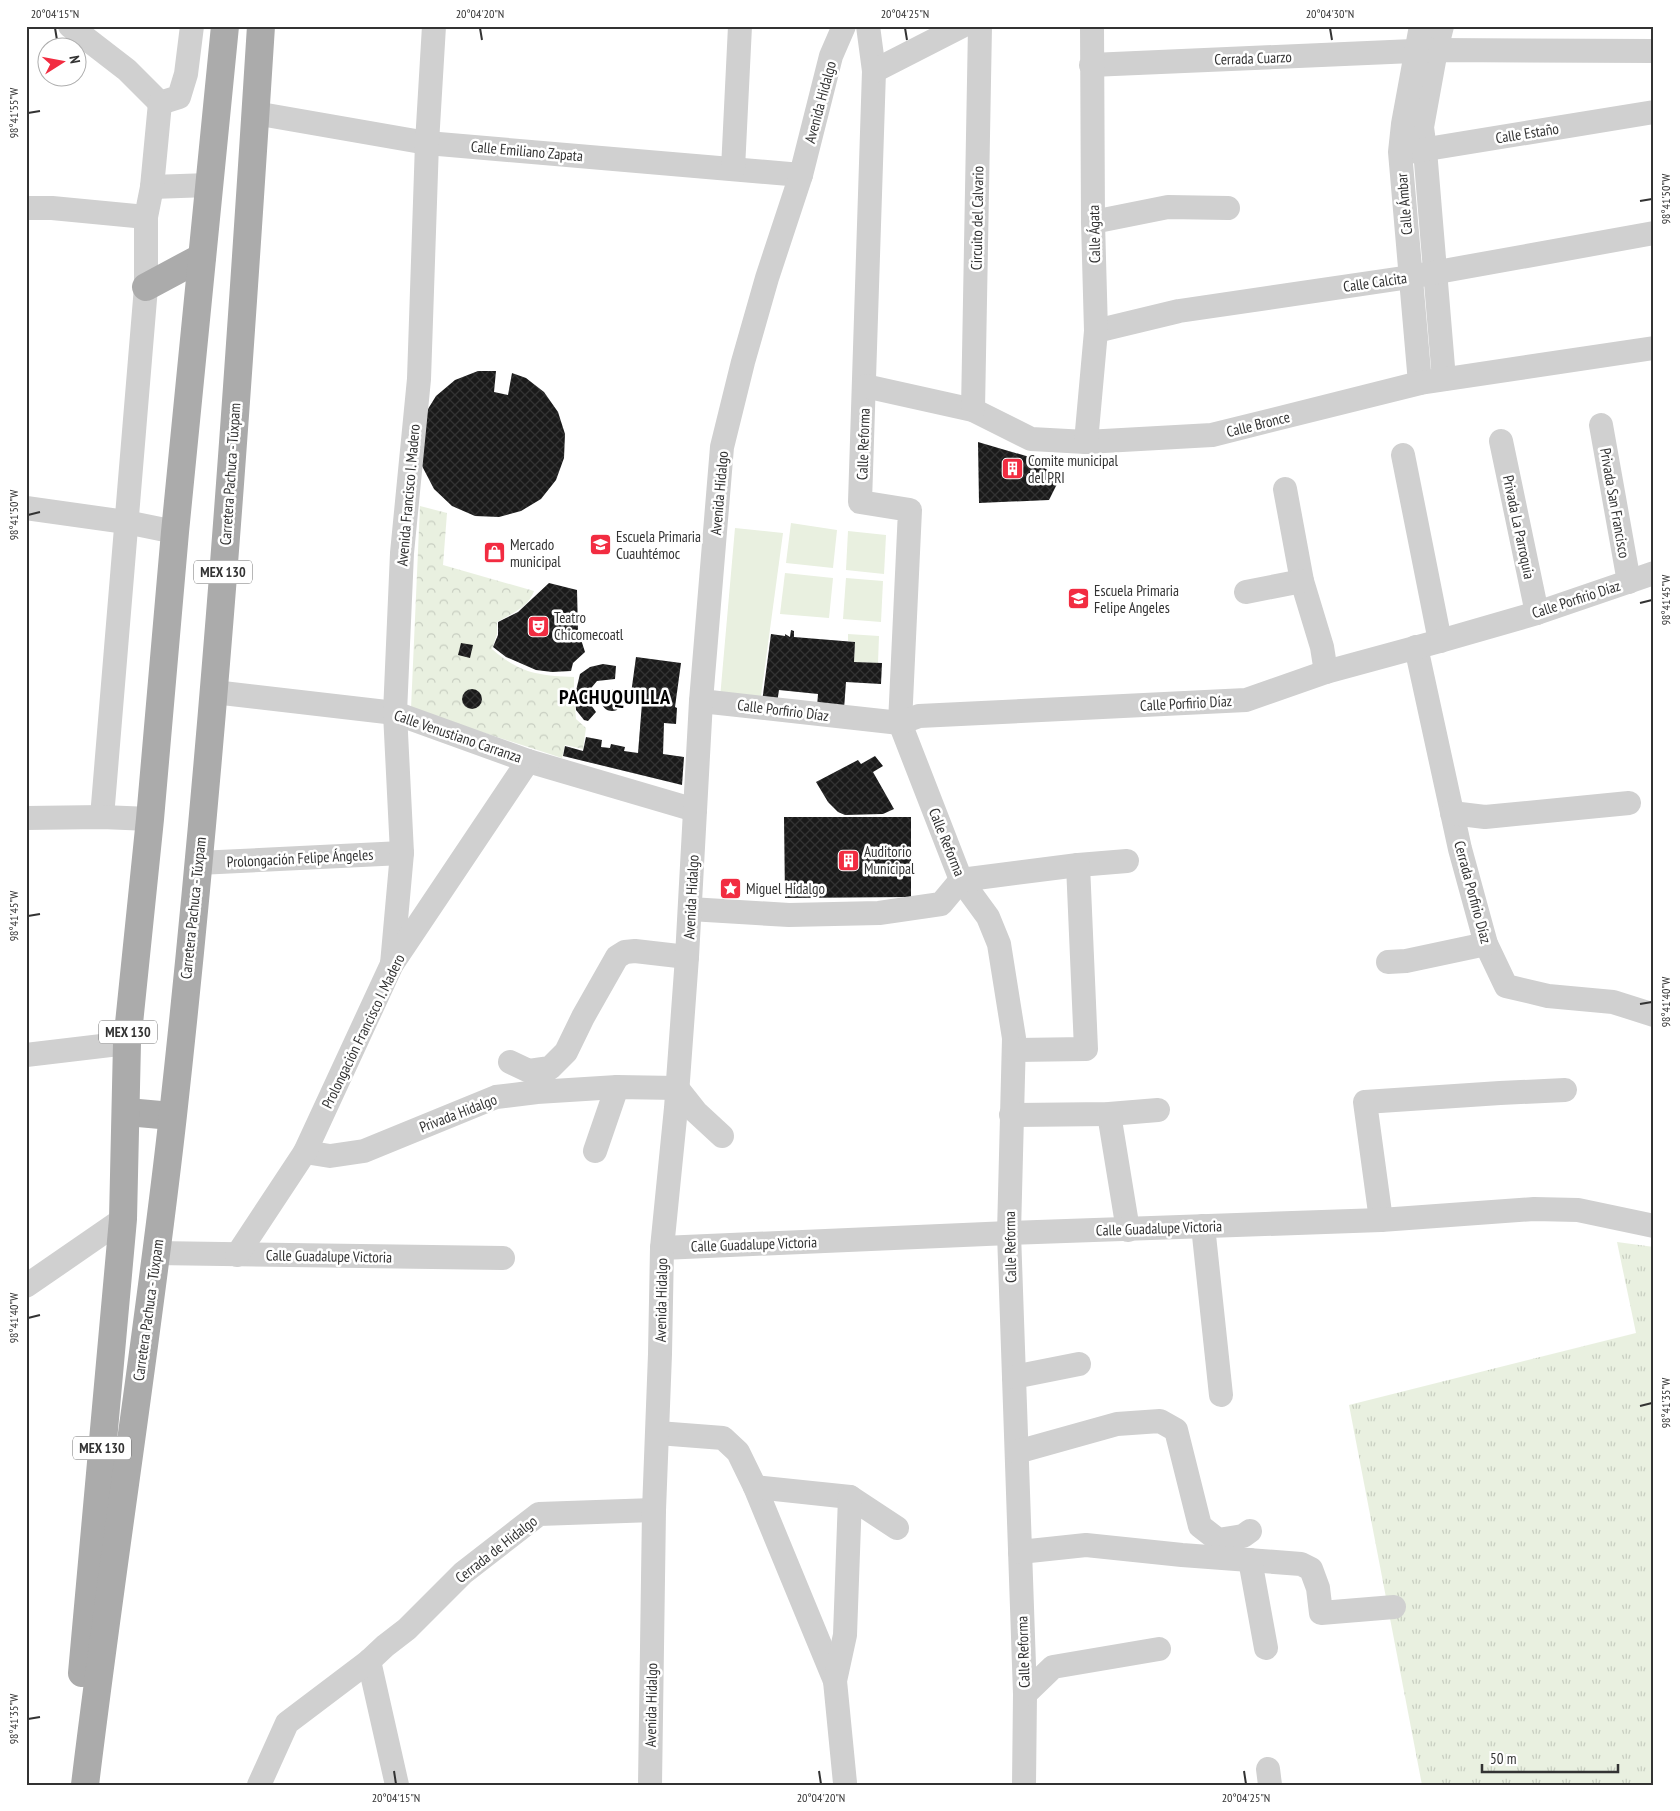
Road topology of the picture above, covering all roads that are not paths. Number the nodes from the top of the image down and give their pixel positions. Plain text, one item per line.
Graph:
1 (70, 26) edge
2 (192, 26) edge
3 (225, 26) edge
4 (261, 26) edge
5 (434, 26) edge
6 (740, 26) edge
7 (844, 26) edge
8 (868, 26) edge
9 (962, 26) edge
10 (980, 26) edge
11 (1092, 26) edge
12 (1420, 26) edge
13 (1442, 26) edge
14 (1425, 51) junction
15 (1654, 51) edge
16 (1091, 66) junction
17 (874, 71) junction
18 (160, 102) junction
19 (1654, 112) edge
20 (255, 114) junction
21 (427, 142) junction
22 (1425, 150) junction
23 (1400, 152) junction
24 (733, 169) junction
25 (800, 175) junction
26 (209, 185) junction
27 (152, 187) junction
28 (26, 208) edge
29 (1228, 208) dead end
30 (146, 217) junction
31 (1093, 222) junction
32 (1654, 232) edge
33 (202, 258) junction
34 (1436, 272) junction
35 (1410, 277) junction
36 (146, 287) junction
37 (1096, 331) junction
38 (1654, 348) edge
39 (1444, 379) junction
40 (1420, 383) junction
41 (865, 386) junction
42 (973, 410) junction
43 (1601, 425) dead end
44 (1501, 441) dead end
45 (1086, 442) junction
46 (1403, 456) dead end
47 (1285, 489) dead end
48 (26, 508) edge
49 (126, 522) junction
50 (175, 532) junction
51 (1654, 573) edge
52 (1302, 581) junction
53 (1629, 582) junction
54 (1246, 592) dead end
55 (1536, 613) junction
56 (1440, 641) junction
57 (1416, 647) junction
58 (1326, 672) junction
59 (214, 692) junction
60 (701, 701) junction
61 (396, 713) junction
62 (900, 723) junction
63 (528, 761) junction
64 (1629, 803) dead end
65 (695, 810) junction
66 (1452, 813) junction
67 (102, 817) junction
68 (26, 818) edge
69 (150, 819) junction
70 (402, 853) junction
71 (1127, 862) dead end
72 (198, 863) junction
73 (1078, 865) junction
74 (961, 880) junction
75 (690, 909) junction
76 (1486, 944) junction
77 (687, 957) junction
78 (1388, 962) dead end
79 (392, 964) junction
80 (1654, 1015) edge
81 (127, 1043) junction
82 (1015, 1050) junction
83 (26, 1055) edge
84 (510, 1062) dead end
85 (617, 1087) junction
86 (677, 1088) junction
87 (1565, 1090) dead end
88 (1158, 1110) dead end
89 (127, 1112) junction
90 (1109, 1114) junction
91 (1011, 1115) junction
92 (172, 1116) junction
93 (722, 1136) dead end
94 (305, 1152) junction
95 (595, 1152) dead end
96 (123, 1219) junction
97 (1381, 1220) junction
98 (1203, 1226) junction
99 (1654, 1226) edge
100 (1128, 1230) junction
101 (1009, 1233) junction
102 (662, 1248) junction
103 (155, 1253) junction
104 (237, 1256) junction
105 (503, 1258) dead end
106 (26, 1286) edge
107 (1079, 1364) dead end
108 (1014, 1376) junction
109 (1221, 1395) dead end
110 (658, 1433) junction
111 (1017, 1452) junction
112 (755, 1486) junction
113 (850, 1497) junction
114 (654, 1510) junction
115 (897, 1528) dead end
116 (1250, 1531) dead end
117 (1020, 1552) junction
118 (1250, 1560) junction
119 (1394, 1607) dead end
120 (1266, 1648) dead end
121 (1159, 1649) dead end
122 (369, 1661) junction
123 (835, 1681) junction
124 (1024, 1694) junction
125 (845, 1783) dead end
126 (83, 1784) edge
127 (259, 1785) edge
128 (397, 1785) edge
129 (650, 1785) edge
130 (1024, 1785) edge

1 - 18 street
2 - 18 street
3 - 26 main road, Carretera Pachuca - Túxpam / MEX 130
4 - 20 main road, Carretera Pachuca - Túxpam / MEX 130
5 - 21 street, Avenida Francisco I. Madero
6 - 24 street
7 - 25 street, Avenida Hidalgo
8 - 17 street, Calle Reforma
9 - 17 street
10 - 42 street, Circuito del Calvario
11 - 16 street, Calle Ágata
12 - 14 street, Calle Ámbar
13 - 14 street, Calle Ámbar
14 - 15 street
14 - 16 street, Cerrada Cuarzo
14 - 22 street, Calle Ámbar
14 - 23 street, Calle Ámbar
16 - 31 street, Calle Ágata
17 - 41 street, Calle Reforma
18 - 27 street
19 - 22 street, Calle Estaño
20 - 21 street, Calle Emiliano Zapata
20 - 59 main road, Carretera Pachuca - Túxpam / MEX 130
21 - 24 street, Calle Emiliano Zapata
21 - 61 street, Avenida Francisco I. Madero
22 - 23 street, Calle Estaño
22 - 34 street, Calle Ámbar
23 - 35 street, Calle Ámbar
24 - 25 street, Calle Emiliano Zapata
25 - 60 street, Avenida Hidalgo
26 - 27 street
26 - 33 main road, Carretera Pachuca - Túxpam / MEX 130
27 - 30 street
28 - 30 street
29 - 31 street
30 - 36 street
31 - 37 street, Calle Ágata
32 - 34 street, Calle Calcita
33 - 36 main road
33 - 50 main road, Carretera Pachuca - Túxpam / MEX 130
34 - 35 street, Calle Calcita
34 - 39 street, Calle Ámbar
35 - 37 street, Calle Calcita
35 - 40 street, Calle Ámbar
36 - 49 street
37 - 45 street, Calle Ágata
38 - 39 street, Calle Bronce
39 - 40 street, Calle Bronce
40 - 45 street, Calle Bronce
41 - 42 street, Calle Bronce
41 - 62 street, Calle Reforma
42 - 45 street, Calle Bronce
43 - 53 street, Privada San Francisco
44 - 55 street, Privada La Parroquia
46 - 56 street
47 - 52 street
48 - 49 street
49 - 50 street
49 - 67 street
50 - 69 main road, Carretera Pachuca - Túxpam / MEX 130
51 - 53 street, Calle Porfirio Díaz
52 - 54 street
52 - 58 street
53 - 55 street, Calle Porfirio Díaz
55 - 56 street, Calle Porfirio Díaz
56 - 57 street, Calle Porfirio Díaz
57 - 58 street, Calle Porfirio Díaz
57 - 66 street, Cerrada Porfirio Díaz
58 - 62 street, Calle Porfirio Díaz
59 - 61 street, Calle Venustiano Carranza
59 - 72 main road, Carretera Pachuca - Túxpam / MEX 130
60 - 62 street, Calle Porfirio Díaz
60 - 65 street, Avenida Hidalgo
61 - 63 street, Calle Venustiano Carranza
61 - 70 street, Avenida Francisco I. Madero
62 - 74 street, Calle Reforma
63 - 65 street, Calle Venustiano Carranza
63 - 79 street, Prolongación Francisco I. Madero
64 - 66 street
65 - 75 street, Avenida Hidalgo
66 - 76 street, Cerrada Porfirio Díaz
67 - 68 street
67 - 69 street
69 - 81 main road, Carretera Pachuca - Túxpam / MEX 130
70 - 72 street, Prolongación Felipe Ángeles
70 - 79 street, Avenida Francisco I. Madero
71 - 73 street
72 - 92 main road, Carretera Pachuca - Túxpam / MEX 130
73 - 74 street
73 - 82 street
74 - 75 street
74 - 82 street, Calle Reforma
75 - 77 street, Avenida Hidalgo
76 - 78 street
76 - 80 street, Cerrada Porfirio Díaz
77 - 84 street
77 - 86 street, Avenida Hidalgo
79 - 94 street, Prolongación Francisco I. Madero
81 - 83 street
81 - 89 main road, Carretera Pachuca - Túxpam / MEX 130
82 - 91 street, Calle Reforma
85 - 86 street, Privada Hidalgo
85 - 94 street, Privada Hidalgo
85 - 95 street
86 - 93 street
86 - 102 street, Avenida Hidalgo
87 - 97 street
88 - 90 street
89 - 92 main road
89 - 96 main road, Carretera Pachuca - Túxpam / MEX 130
90 - 91 street
90 - 100 street
91 - 101 street, Calle Reforma
92 - 103 main road, Carretera Pachuca - Túxpam / MEX 130
94 - 104 street, Prolongación Francisco I. Madero
96 - 106 street
96 - 126 main road, Carretera Pachuca - Túxpam / MEX 130
97 - 98 street, Calle Guadalupe Victoria
97 - 99 street, Calle Guadalupe Victoria
98 - 100 street, Calle Guadalupe Victoria
98 - 109 street
100 - 101 street, Calle Guadalupe Victoria
101 - 102 street, Calle Guadalupe Victoria
101 - 108 street, Calle Reforma
102 - 110 street, Avenida Hidalgo
103 - 104 street, Calle Guadalupe Victoria
103 - 126 main road, Carretera Pachuca - Túxpam / MEX 130
104 - 105 street, Calle Guadalupe Victoria
107 - 108 street
108 - 111 street, Calle Reforma
110 - 112 street
110 - 114 street, Avenida Hidalgo
111 - 116 street
111 - 117 street, Calle Reforma
112 - 113 street
112 - 123 street
113 - 115 street
113 - 123 street
114 - 122 street, Cerrada de Hidalgo
114 - 129 street, Avenida Hidalgo
117 - 118 street
117 - 124 street, Calle Reforma
118 - 119 street
118 - 120 street
121 - 124 street
122 - 127 street, Cerrada de Hidalgo
122 - 128 street
123 - 125 street
124 - 130 street, Calle Reforma

